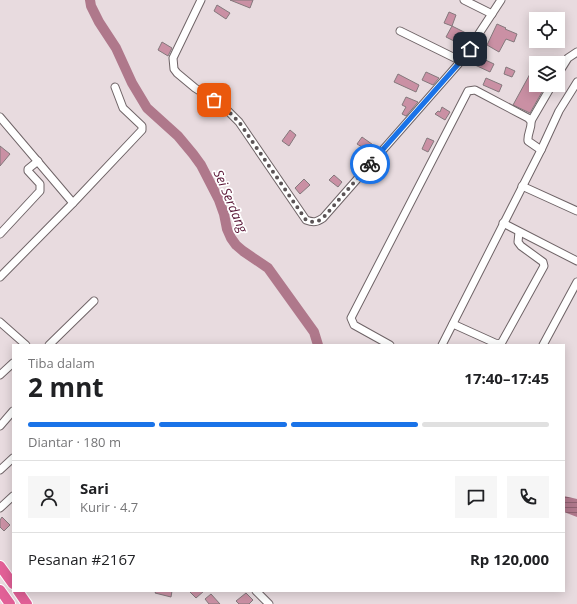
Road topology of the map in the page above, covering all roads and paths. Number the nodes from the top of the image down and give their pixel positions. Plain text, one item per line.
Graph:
1 (201, 0) edge
2 (464, 0) edge
3 (501, 0) edge
4 (492, 14) junction
5 (400, 31) dead end
6 (577, 52) edge
7 (461, 61) junction
8 (565, 63) edge
9 (577, 82) edge
10 (115, 87) dead end
11 (548, 92) edge
12 (0, 118) edge
13 (531, 121) junction
14 (541, 150) junction
15 (37, 161) junction
16 (522, 186) junction
17 (73, 203) junction
18 (577, 211) edge
19 (503, 223) junction
20 (519, 232) junction
21 (0, 234) edge
22 (577, 261) edge
23 (0, 277) edge
24 (577, 282) edge
25 (94, 301) dead end
26 (0, 322) edge
27 (453, 324) junction
28 (25, 344) edge
29 (50, 344) edge
30 (388, 344) edge
31 (445, 344) edge
32 (545, 344) edge
33 (12, 364) edge
34 (0, 375) edge
35 (12, 412) edge
36 (0, 426) edge
37 (12, 459) edge
38 (0, 470) edge
39 (12, 497) edge
40 (0, 508) edge
41 (0, 566) edge
42 (12, 583) edge
43 (0, 590) edge
44 (19, 592) edge
45 (257, 592) edge
46 (10, 604) edge
47 (27, 604) edge
48 (269, 604) edge

1 - 7 street
2 - 4 street
3 - 4 street
4 - 7 street
5 - 7 street
6 - 8 street
9 - 14 street
10 - 17 street
11 - 13 street
12 - 15 street
13 - 14 street
13 - 30 street
14 - 16 street
15 - 17 street
15 - 21 street
16 - 18 street
16 - 19 street
17 - 23 street
19 - 20 street
19 - 27 street
20 - 22 street
20 - 27 street
24 - 32 street
25 - 29 street
26 - 28 street
27 - 31 street
33 - 34 street
35 - 36 street
37 - 38 street
39 - 40 street
41 - 42 highway
43 - 46 highway
44 - 47 highway
45 - 48 street

